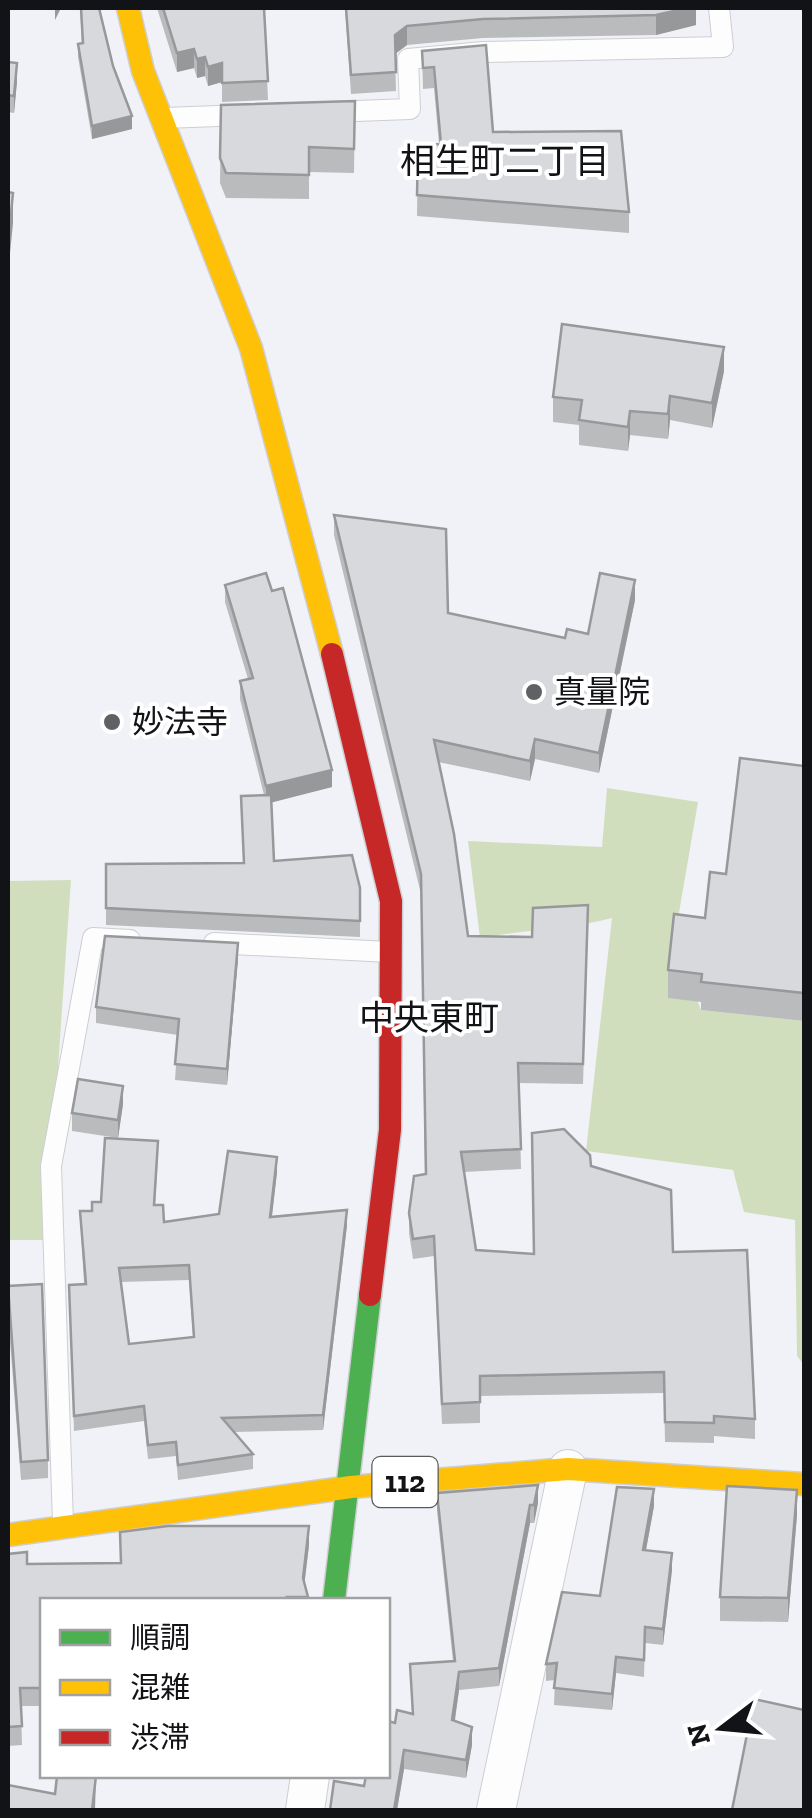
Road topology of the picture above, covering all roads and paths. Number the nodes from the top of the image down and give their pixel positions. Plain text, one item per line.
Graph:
1 (128, 8) edge
2 (720, 8) edge
3 (314, 112) edge
4 (276, 114) edge
5 (162, 118) junction
6 (152, 940) edge
7 (192, 942) edge
8 (391, 952) junction
9 (568, 1469) junction
10 (804, 1484) edge
11 (350, 1487) junction
12 (63, 1525) junction
13 (8, 1535) edge
14 (334, 1598) edge
15 (310, 1778) edge
16 (305, 1810) edge
17 (496, 1810) edge

1 - 5 main road
2 - 3 lane
4 - 5 lane
5 - 8 main road
6 - 12 lane
7 - 8 lane
8 - 11 main road
9 - 10 main road, 112
9 - 11 main road, 112
9 - 17 street
11 - 12 main road, 112
11 - 14 main road
12 - 13 main road, 112
15 - 16 street

